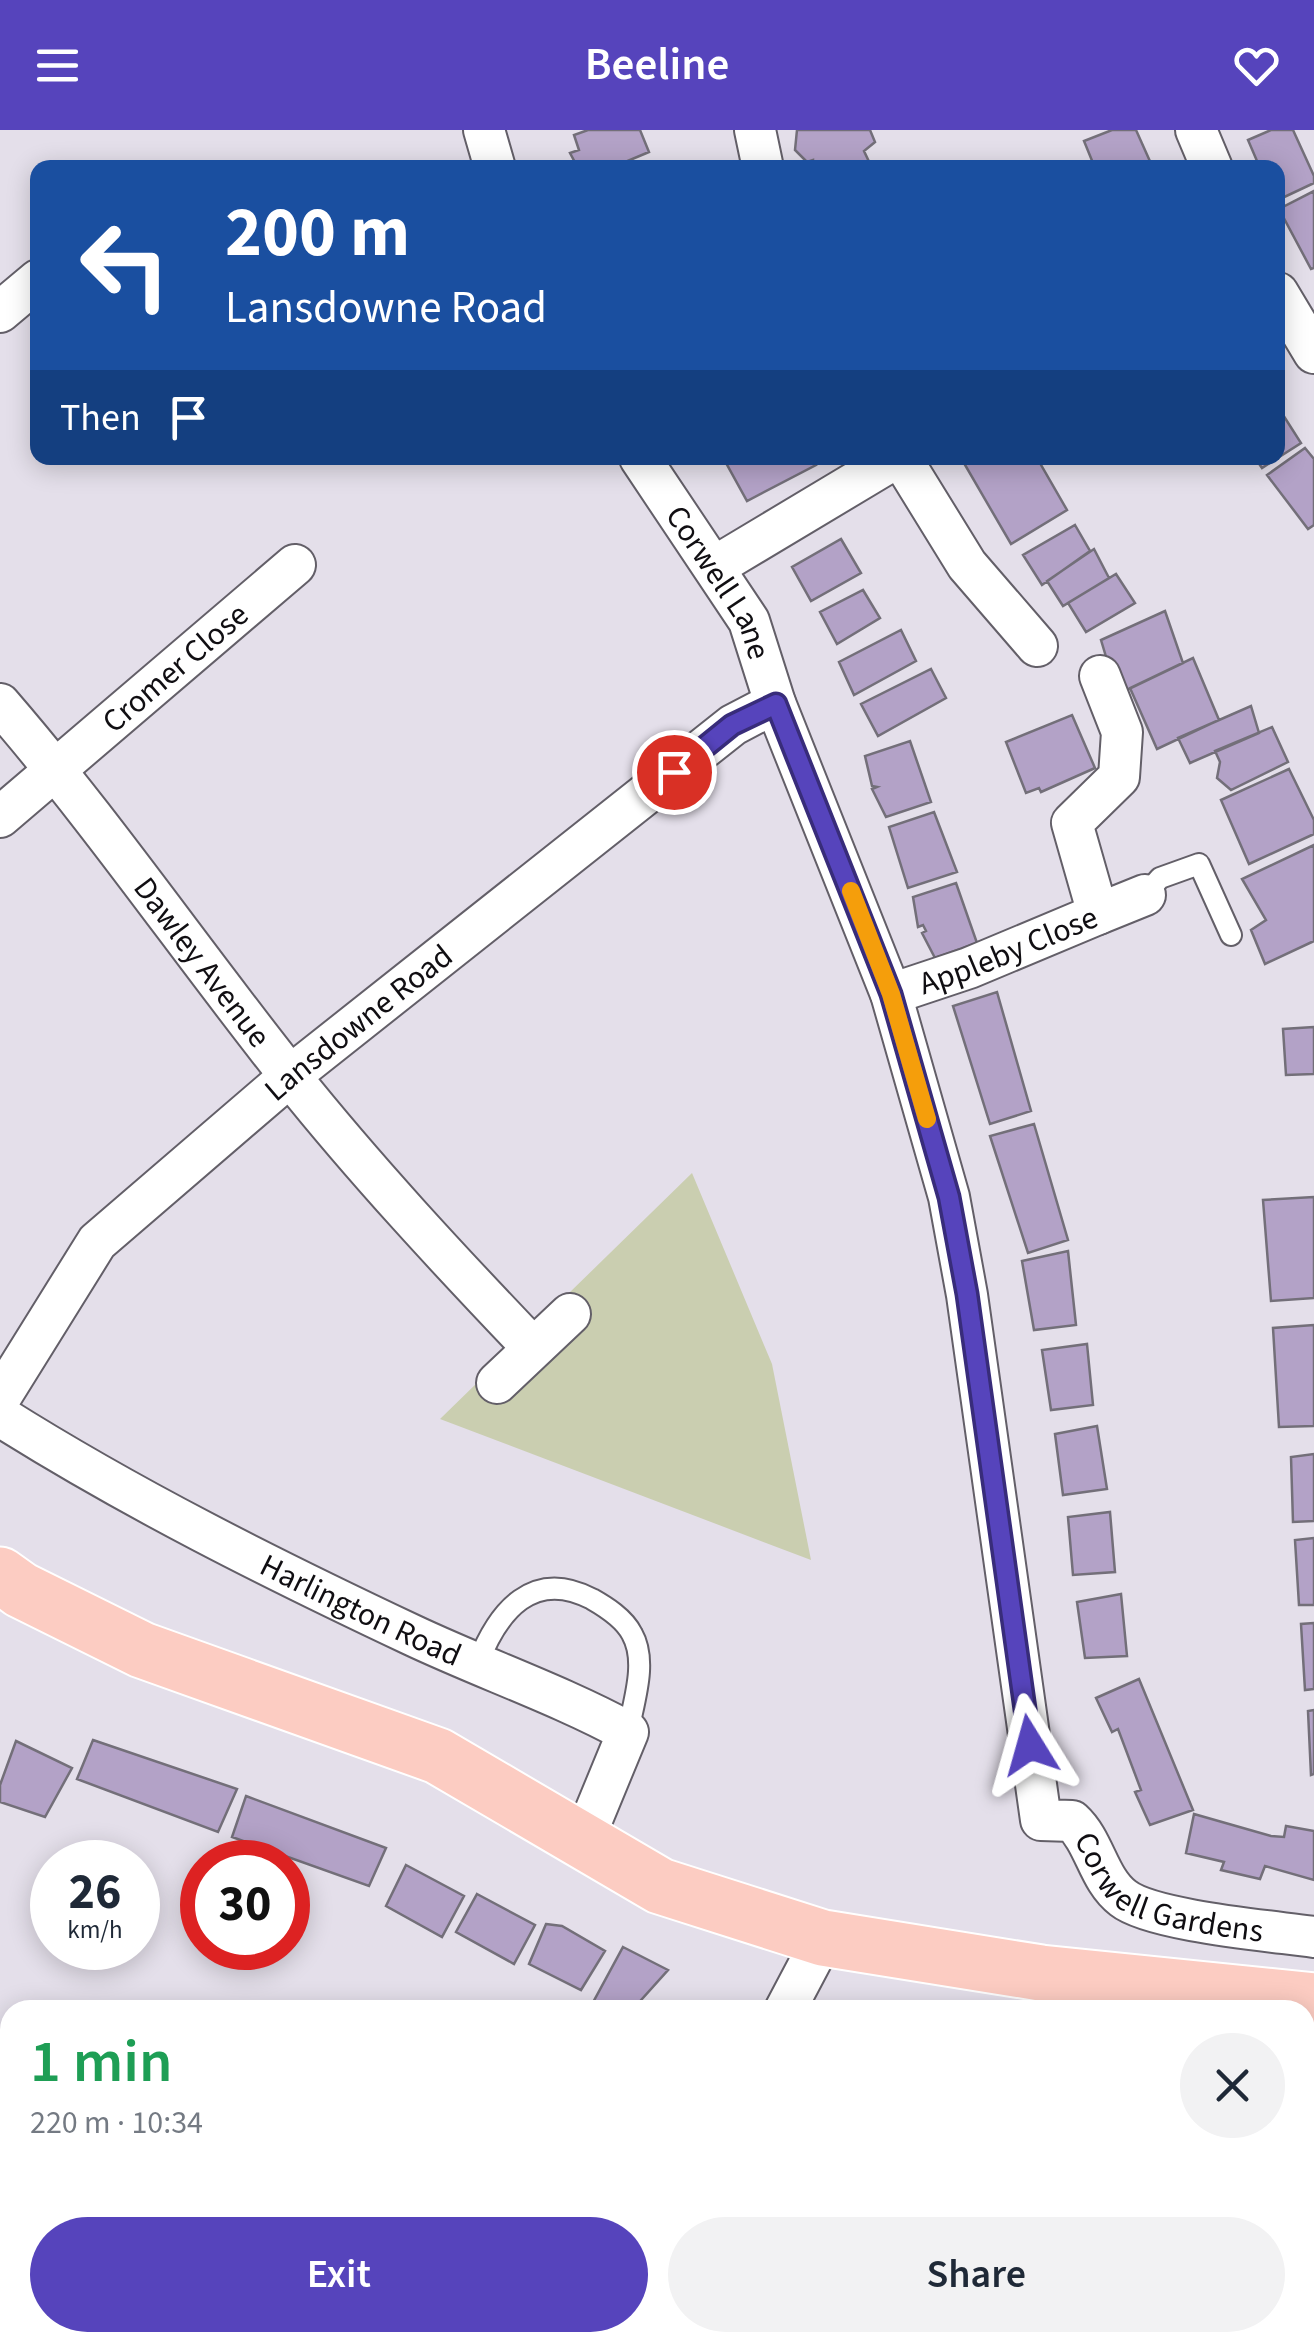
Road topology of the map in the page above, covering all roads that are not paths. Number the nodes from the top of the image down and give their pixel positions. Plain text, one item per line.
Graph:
1 (484, 130) edge
2 (755, 130) edge
3 (1196, 130) edge
4 (493, 160) edge
5 (761, 160) edge
6 (1209, 160) edge
7 (30, 287) edge
8 (1285, 305) edge
9 (0, 312) edge
10 (1314, 353) edge
11 (645, 465) edge
12 (887, 465) edge
13 (903, 465) edge
14 (295, 565) dead end
15 (714, 567) junction
16 (1037, 646) dead end
17 (1100, 676) dead end
18 (0, 704) edge
19 (776, 704) junction
20 (57, 770) junction
21 (0, 817) edge
22 (1144, 895) joint
23 (1098, 914) junction
24 (1231, 935) dead end
25 (891, 994) junction
26 (290, 1076) junction
27 (570, 1314) dead end
28 (533, 1348) junction
29 (497, 1383) dead end
30 (0, 1398) edge
31 (0, 1416) edge
32 (0, 1575) edge
33 (478, 1663) junction
34 (628, 1732) junction
35 (1041, 1820) joint
36 (583, 1841) junction
37 (1314, 1937) edge
38 (823, 1938) junction
39 (1039, 1991) edge
40 (791, 2000) edge
41 (1286, 2000) edge

1 - 4 street
2 - 5 street
3 - 6 street
7 - 9 street
8 - 10 street
11 - 15 street, Corwell Lane
12 - 15 street
13 - 16 street
14 - 20 street, Cromer Close
15 - 19 street, Corwell Lane
17 - 23 street, Appleby Close
18 - 20 street, Dawley Avenue
19 - 25 street, Corwell Lane
19 - 26 street, Lansdowne Road
20 - 21 street, Cromer Close
20 - 26 street, Dawley Avenue
22 - 23 street
22 - 24 lane
23 - 25 street, Appleby Close
25 - 35 street, Corwell Lane
26 - 28 street, Dawley Avenue
26 - 30 street, Lansdowne Road
27 - 28 street
28 - 29 street
31 - 33 street, Harlington Road
32 - 36 main road
33 - 34 street, Harlington Road
33 - 34 lane
34 - 36 street
35 - 37 street, Corwell Gardens
36 - 38 main road
38 - 39 main road
38 - 40 street
39 - 41 main road

